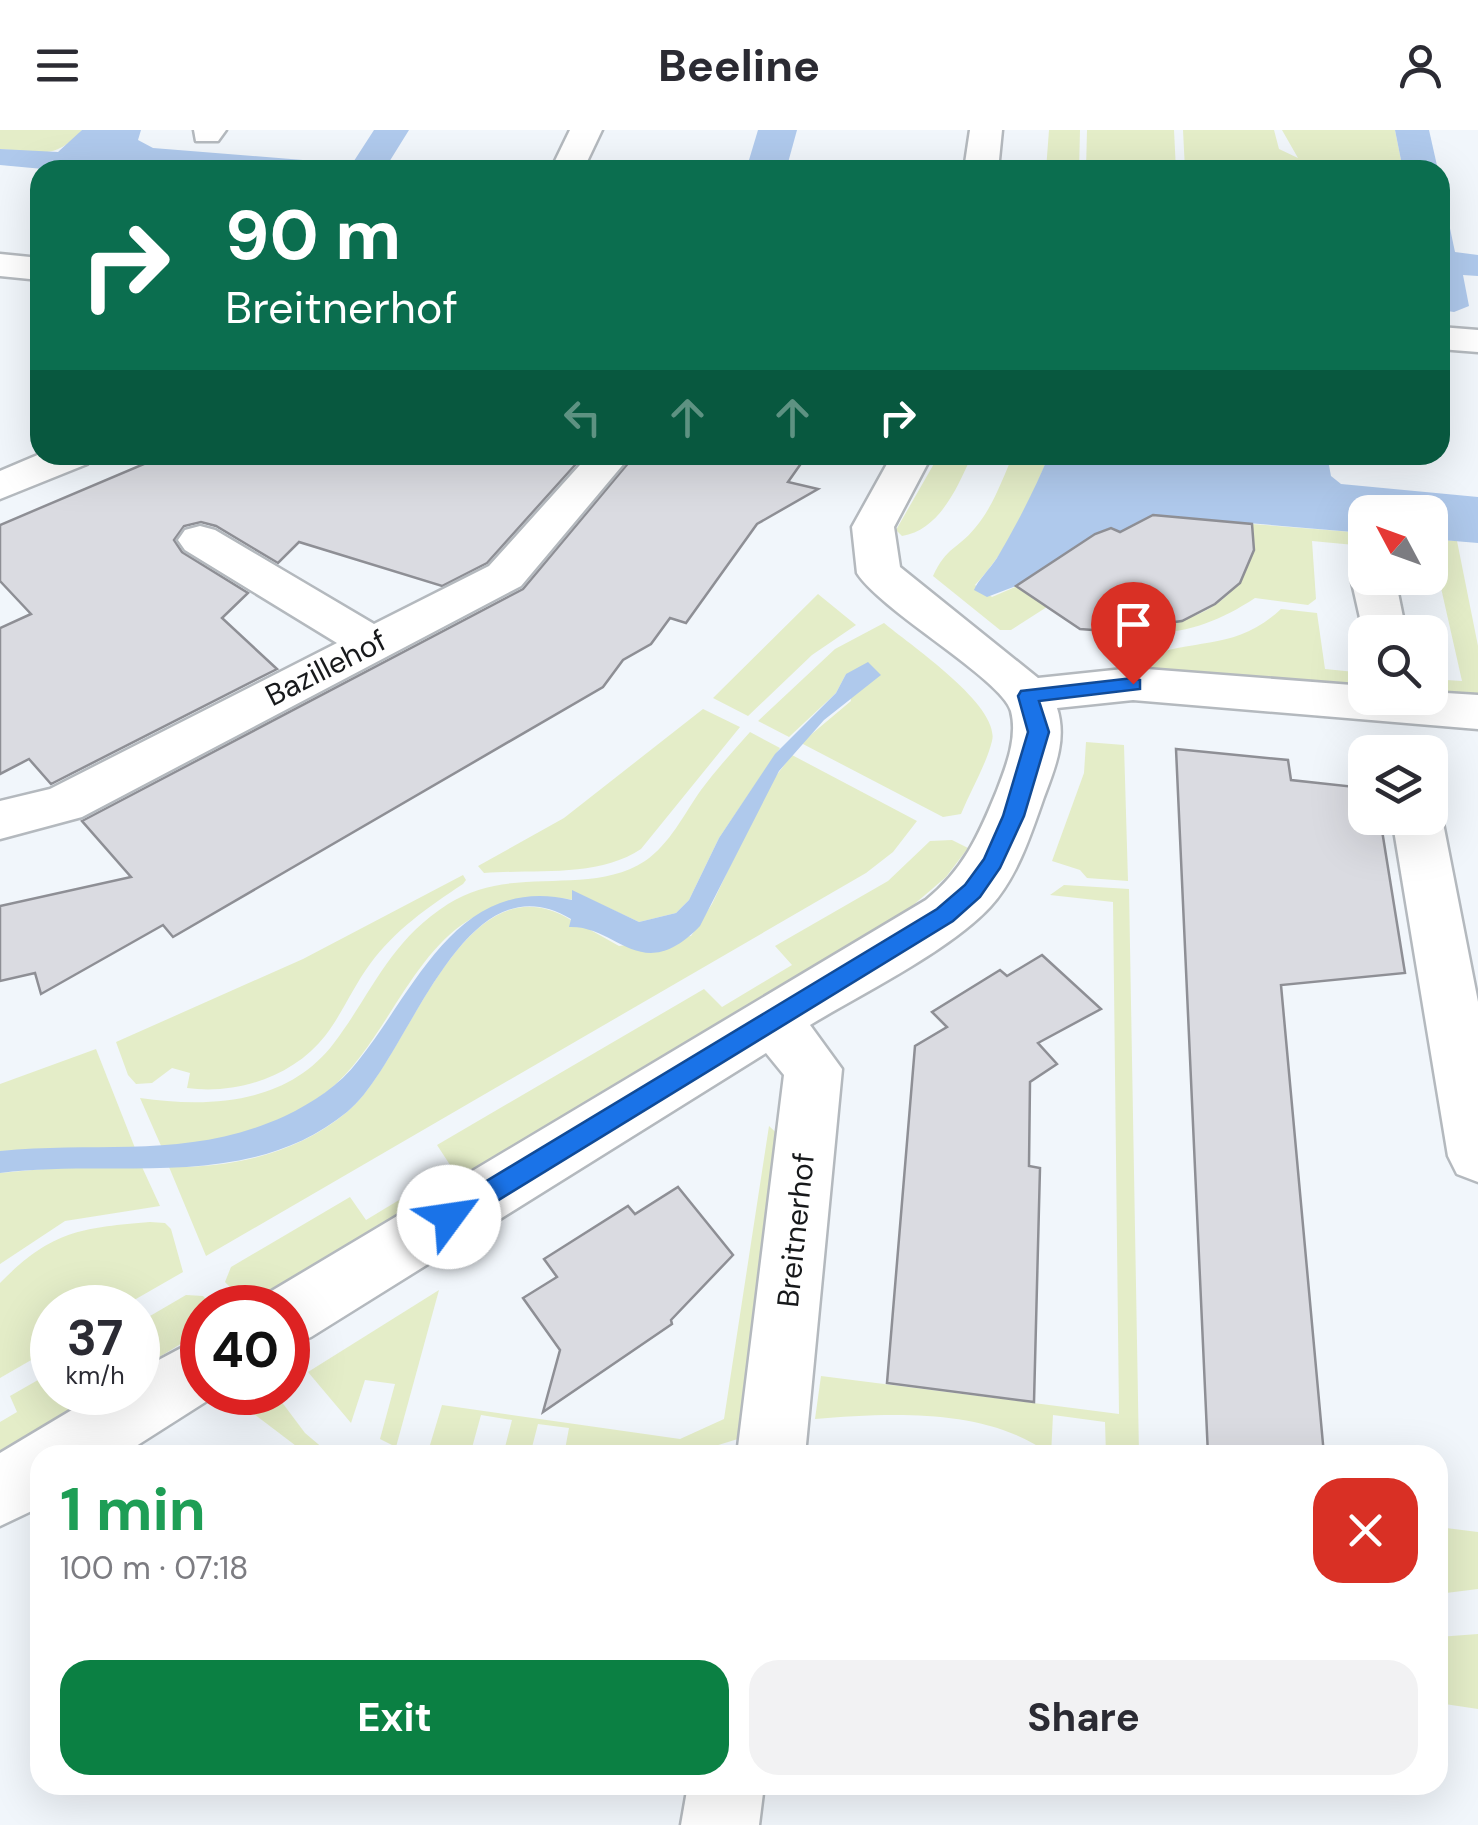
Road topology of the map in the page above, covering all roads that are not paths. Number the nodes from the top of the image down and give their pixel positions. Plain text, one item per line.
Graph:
1 (586, 130) edge
2 (986, 130) edge
3 (572, 160) edge
4 (982, 160) edge
5 (0, 265) edge
6 (30, 268) edge
7 (1450, 339) edge
8 (1478, 341) edge
9 (49, 465) edge
10 (602, 465) edge
11 (906, 465) edge
12 (0, 486) edge
13 (200, 540) dead end
14 (372, 644) junction
15 (1028, 696) junction
16 (1348, 698) edge
17 (1448, 708) edge
18 (1478, 712) edge
19 (0, 820) edge
20 (1420, 835) edge
21 (772, 1020) junction
22 (1478, 1156) edge
23 (310, 1303) edge
24 (180, 1382) edge
25 (77, 1445) edge
26 (772, 1445) edge
27 (30, 1474) edge
28 (0, 1492) edge
29 (724, 1795) edge
30 (720, 1825) edge

1 - 3 street
2 - 4 street
5 - 6 street
7 - 8 street
9 - 12 street
10 - 14 street, Bazillehof
11 - 15 street
13 - 14 street
14 - 19 street, Bazillehof
15 - 16 street
15 - 21 street
17 - 18 street
20 - 22 street
21 - 23 street
21 - 26 street, Breitnerhof
24 - 25 street
27 - 28 street
29 - 30 street

